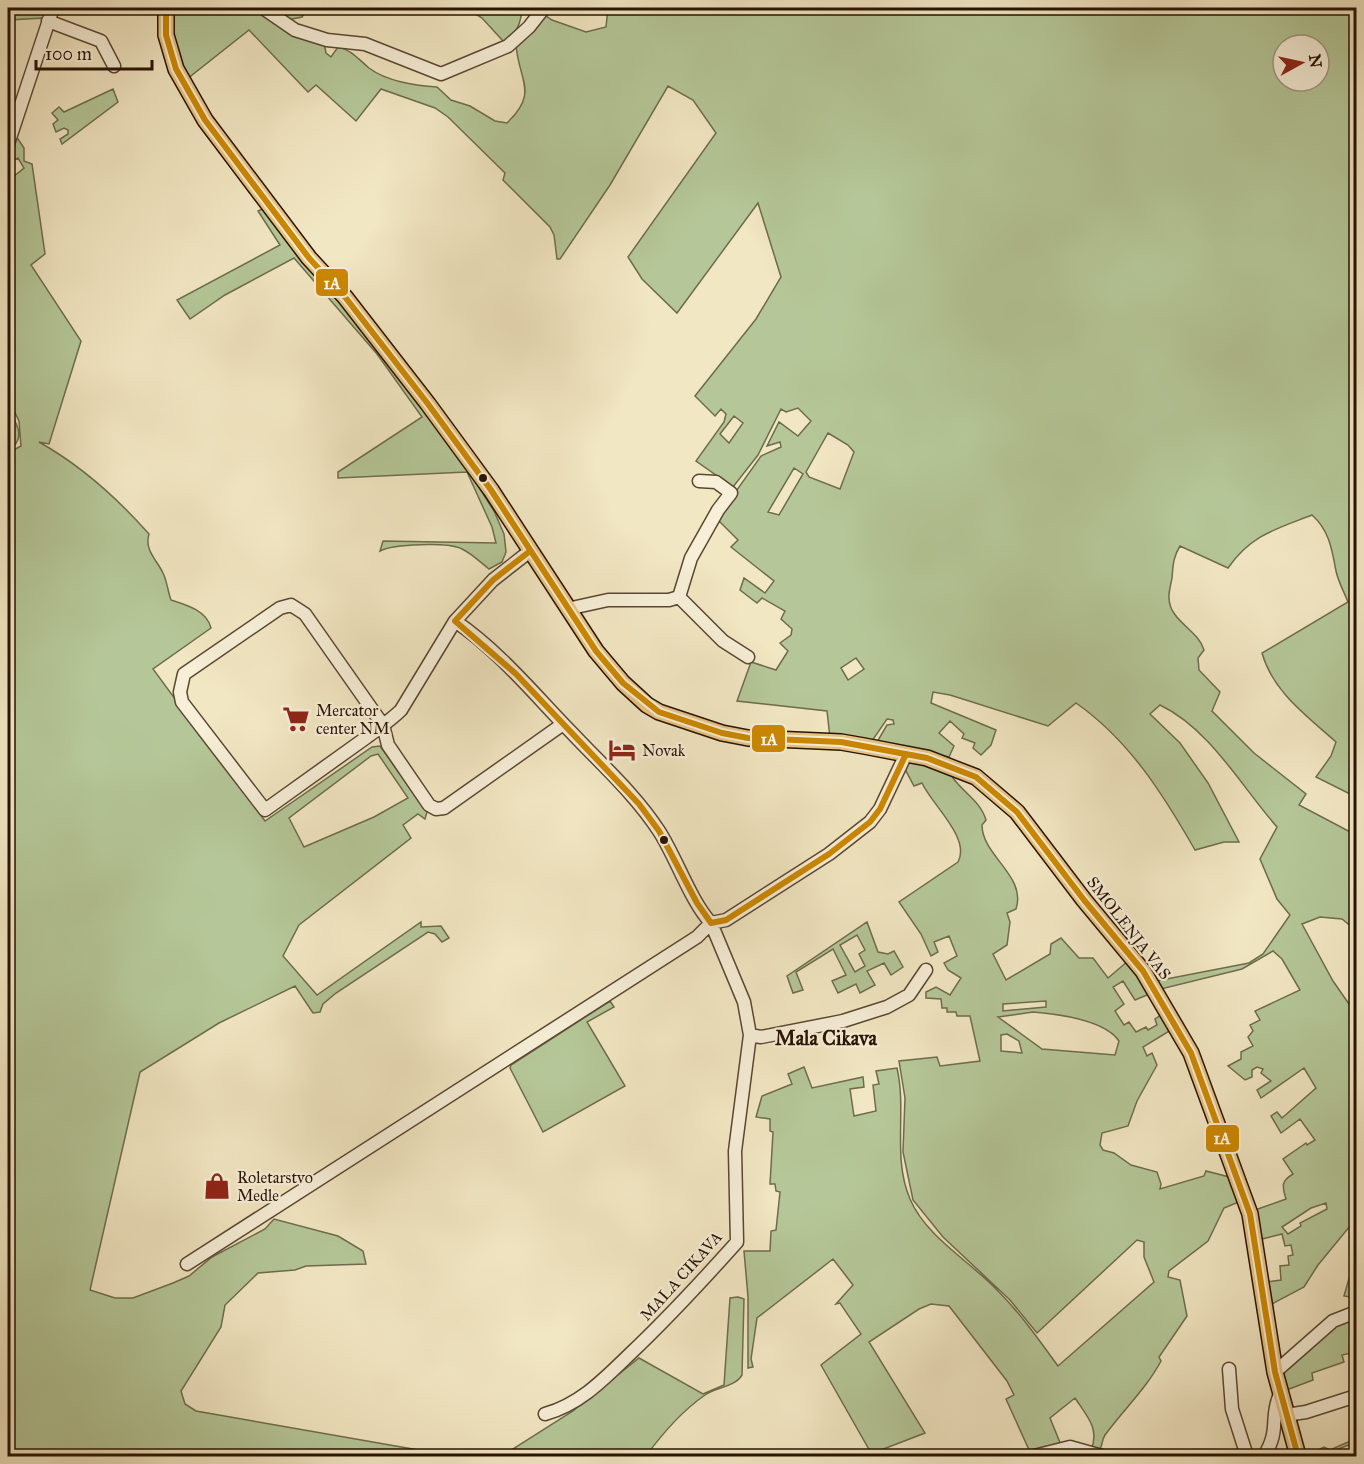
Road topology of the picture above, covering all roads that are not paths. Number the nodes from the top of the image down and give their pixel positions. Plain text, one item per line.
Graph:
1 (53, 8) edge
2 (263, 8) edge
3 (544, 8) edge
4 (162, 11) edge
5 (48, 21) junction
6 (114, 66) dead end
7 (8, 144) edge
8 (699, 481) dead end
9 (530, 551) junction
10 (679, 597) junction
11 (567, 609) junction
12 (455, 621) junction
13 (748, 657) dead end
14 (563, 724) junction
15 (383, 725) junction
16 (906, 754) junction
17 (711, 923) junction
18 (926, 970) dead end
19 (750, 1035) junction
20 (187, 1264) dead end
21 (1356, 1312) edge
22 (1229, 1369) dead end
23 (1275, 1372) junction
24 (1280, 1394) junction
25 (1356, 1396) edge
26 (545, 1414) dead end
27 (1286, 1415) junction
28 (1034, 1456) edge
29 (1102, 1456) edge
30 (1247, 1456) edge
31 (1264, 1456) edge
32 (1298, 1456) edge

1 - 5 street
2 - 3 street
4 - 9 main road, SMOLENJA VAS
5 - 6 street
5 - 7 street
8 - 10 street
9 - 11 main road, SMOLENJA VAS
9 - 12 street
10 - 11 street
10 - 13 street
11 - 16 main road, SMOLENJA VAS
12 - 14 street, MALA CIKAVA
12 - 15 street
14 - 15 street
14 - 17 street, MALA CIKAVA
15 - 15 street
16 - 17 street
16 - 23 main road, SMOLENJA VAS
17 - 19 street, MALA CIKAVA
17 - 20 street
18 - 19 street
19 - 26 street, MALA CIKAVA
21 - 23 street
22 - 30 street
23 - 24 main road, SMOLENJA VAS
24 - 27 main road, SMOLENJA VAS
24 - 31 street, SMOLENJA VAS
25 - 27 street
27 - 32 main road, SMOLENJA VAS
28 - 29 street

